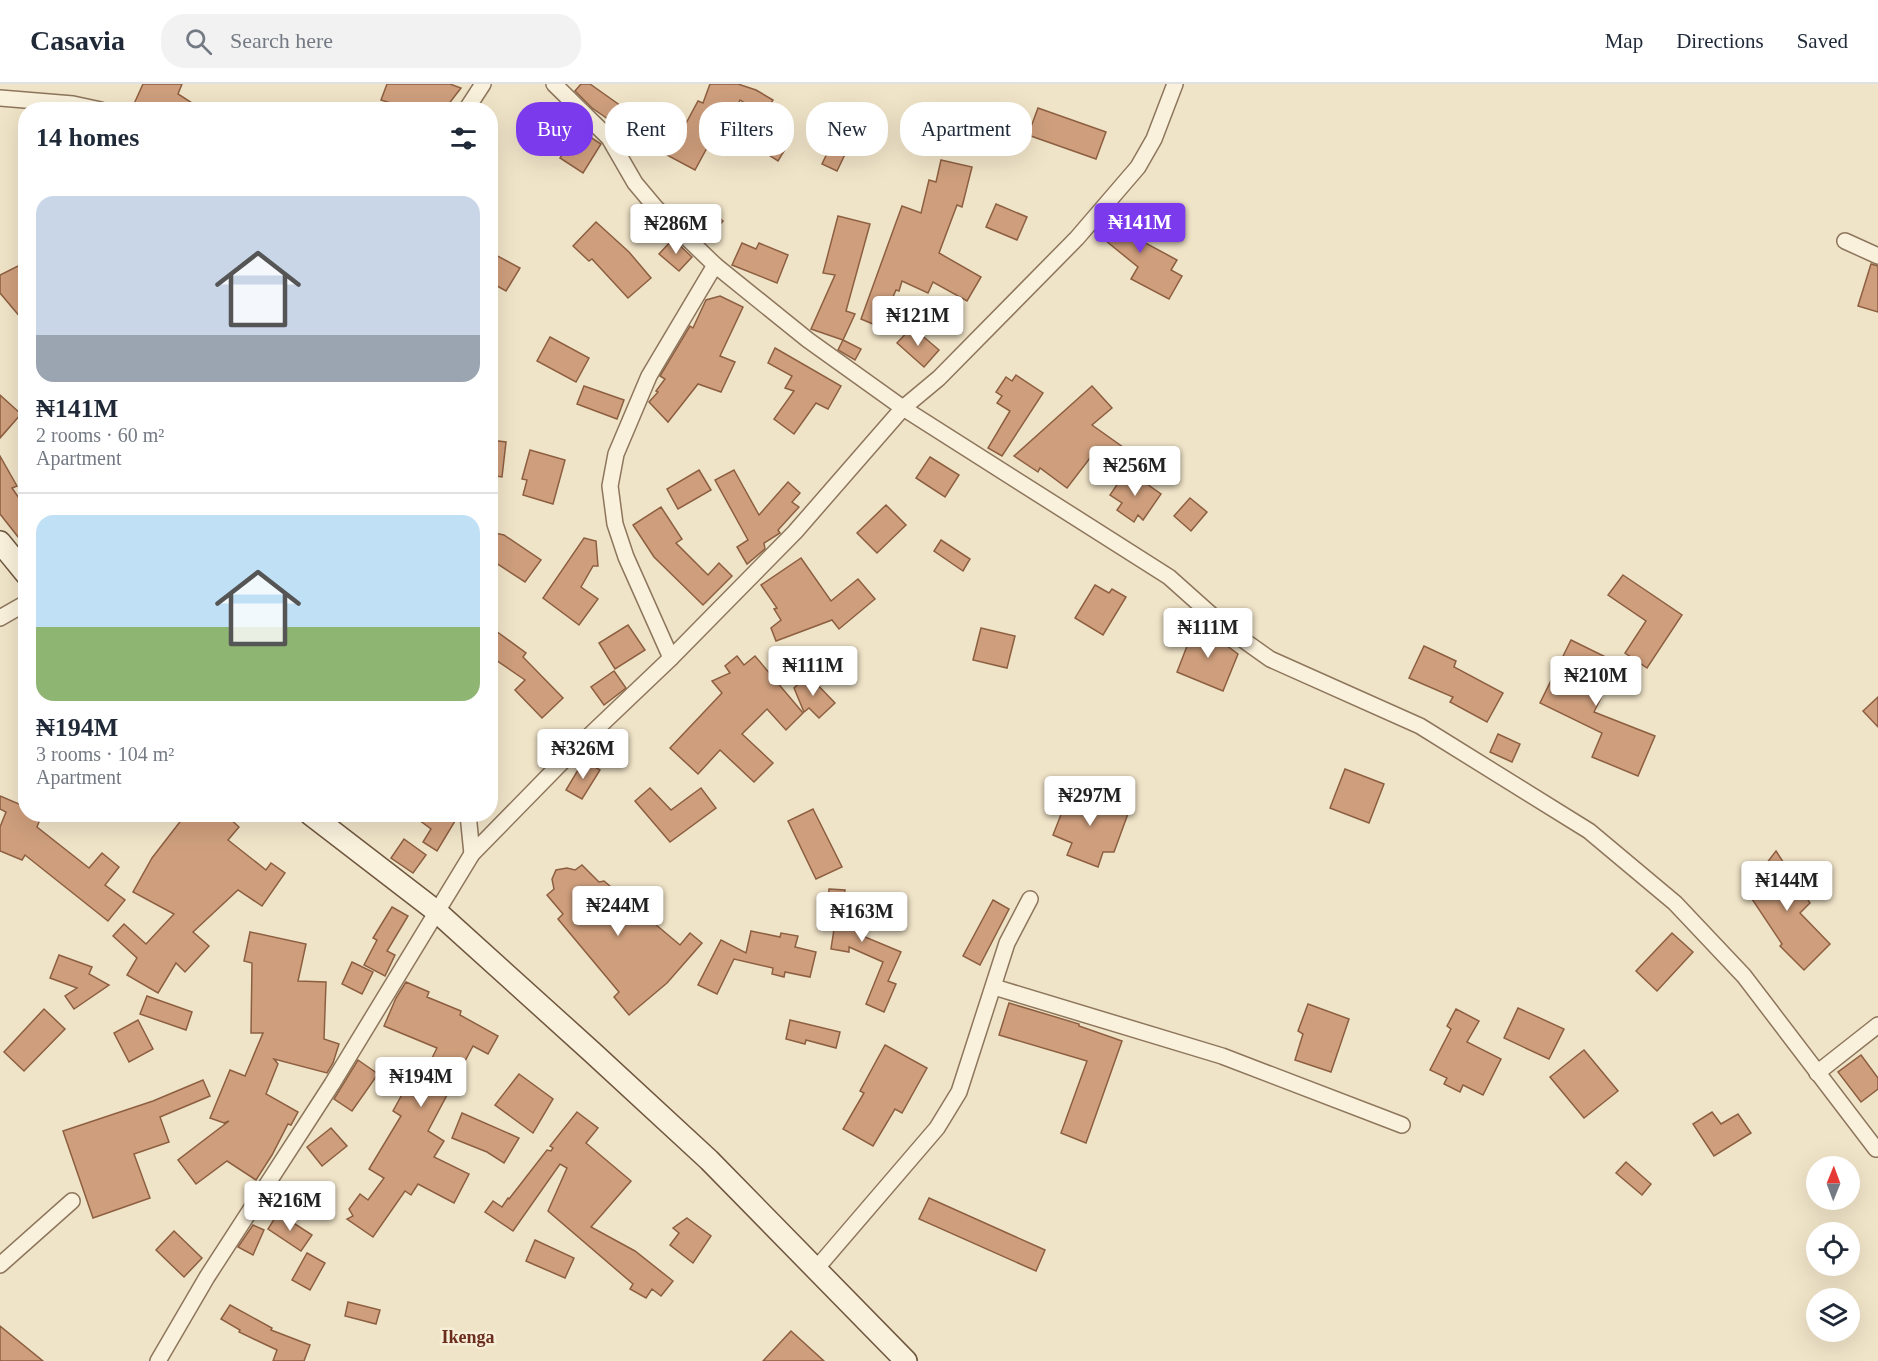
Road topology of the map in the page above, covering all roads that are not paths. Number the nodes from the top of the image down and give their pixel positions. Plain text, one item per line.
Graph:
1 (483, 84) edge
2 (554, 84) edge
3 (1175, 84) edge
4 (0, 98) edge
5 (49, 102) edge
6 (471, 102) edge
7 (1845, 241) dead end
8 (1878, 256) edge
9 (715, 265) junction
10 (903, 408) junction
11 (0, 542) edge
12 (18, 563) edge
13 (18, 608) edge
14 (0, 618) edge
15 (671, 657) junction
16 (320, 822) edge
17 (469, 822) edge
18 (472, 854) junction
19 (1030, 899) dead end
20 (436, 911) junction
21 (994, 987) junction
22 (1878, 1025) edge
23 (1816, 1072) junction
24 (1402, 1125) dead end
25 (1876, 1149) dead end
26 (72, 1201) dead end
27 (0, 1265) edge
28 (816, 1269) junction
29 (894, 1356) edge
30 (158, 1361) edge

1 - 6 street
2 - 9 street
3 - 10 street
4 - 5 street
7 - 8 street
9 - 10 street
9 - 15 street
10 - 15 street
10 - 23 street
11 - 12 main road
13 - 14 street
15 - 18 street
16 - 20 main road
17 - 18 street
18 - 20 street
19 - 21 street
20 - 28 main road
20 - 30 street
21 - 24 street
21 - 28 street
22 - 23 street
23 - 25 street
26 - 27 street
28 - 29 main road

